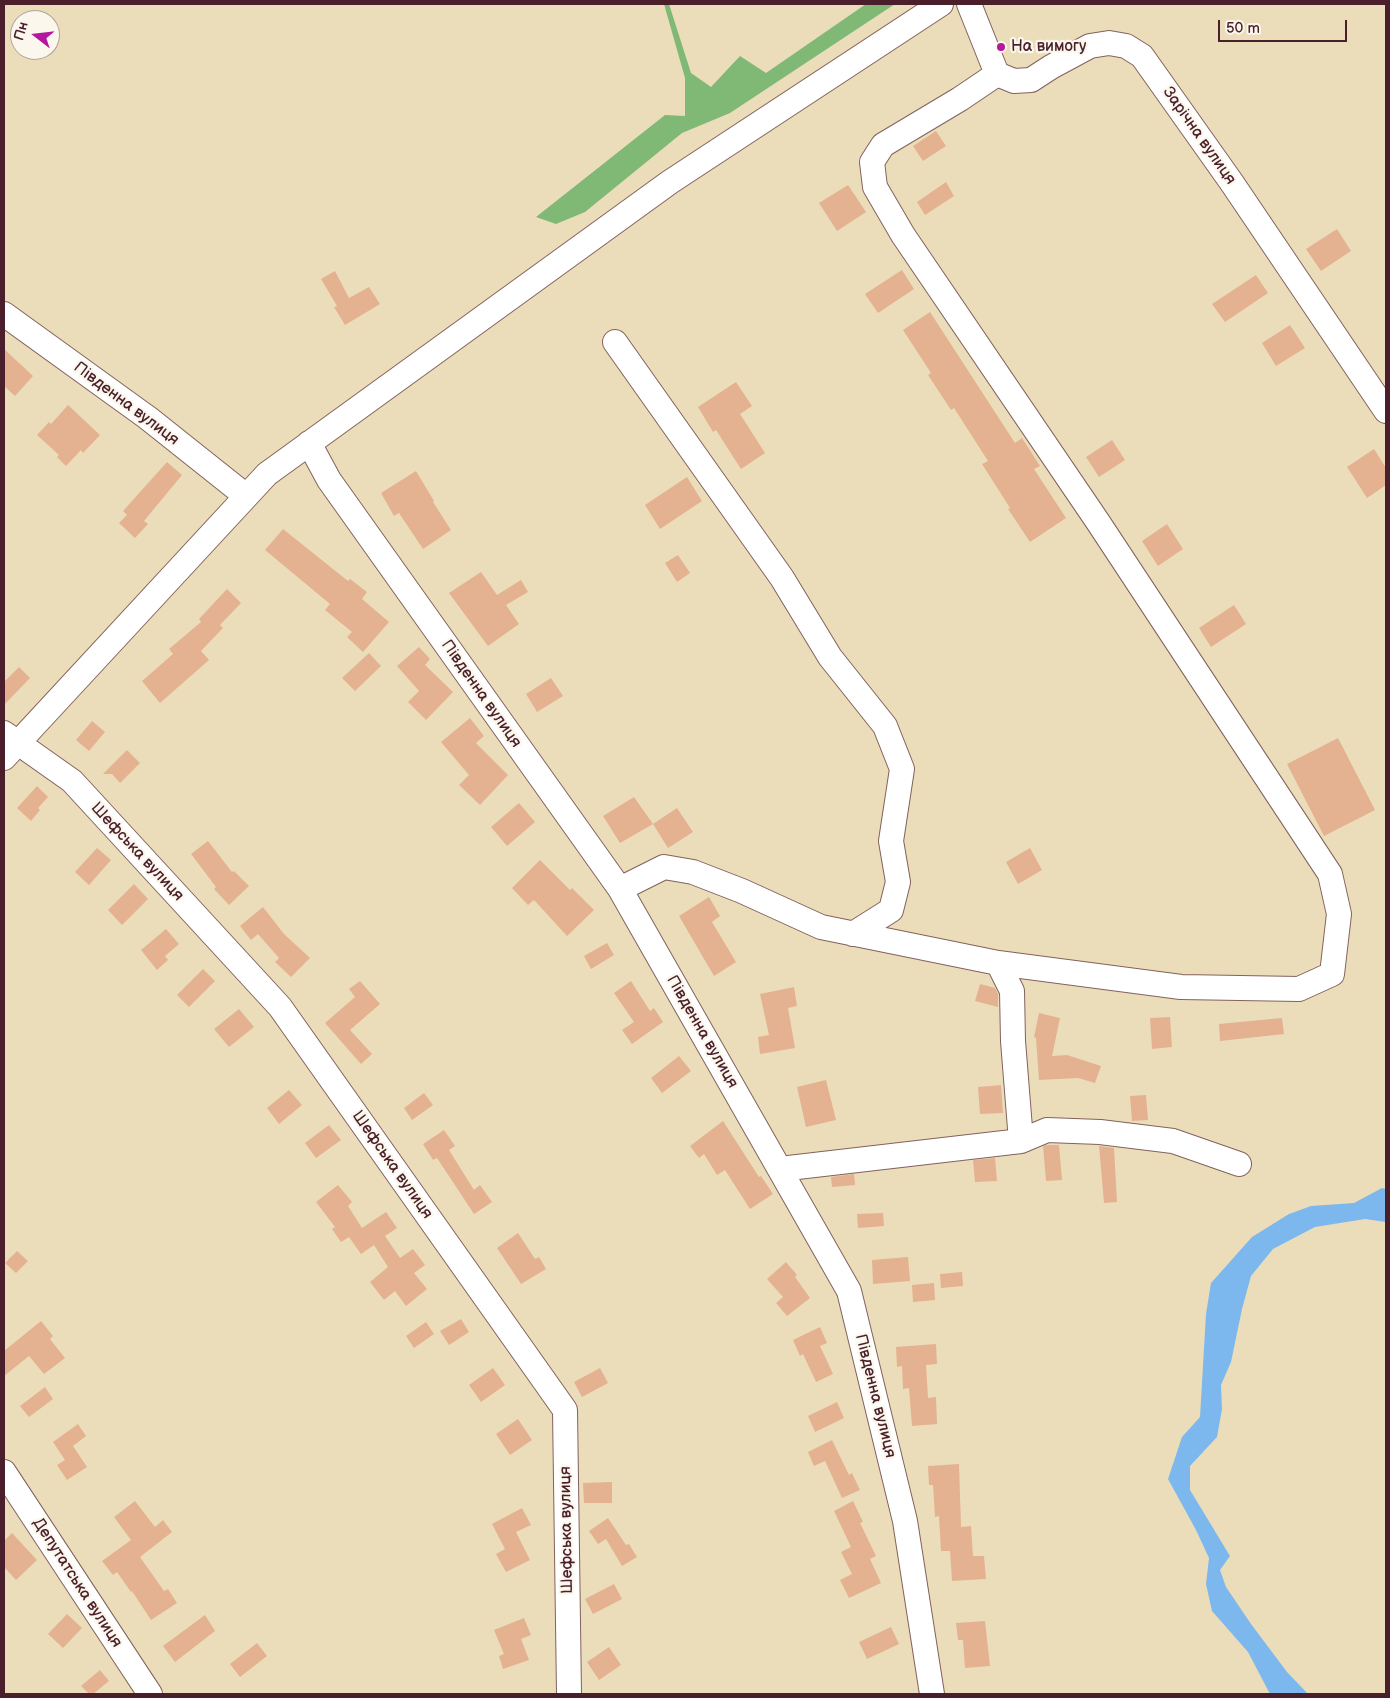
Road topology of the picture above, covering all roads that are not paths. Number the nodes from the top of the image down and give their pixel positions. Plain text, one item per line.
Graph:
1 (941, 4) edge
2 (969, 4) edge
3 (997, 74) junction
4 (4, 314) edge
5 (615, 342) dead end
6 (1386, 411) edge
7 (309, 443) junction
8 (246, 496) junction
9 (8, 745) edge
10 (620, 889) junction
11 (853, 934) junction
12 (998, 963) junction
13 (1021, 1141) junction
14 (1239, 1164) dead end
15 (780, 1169) junction
16 (4, 1472) edge
17 (150, 1694) edge
18 (569, 1694) edge
19 (932, 1694) edge

1 - 7 street
2 - 3 street
3 - 6 street, Зарічна вулиця
3 - 12 street
4 - 8 street, Південна вулиця
5 - 11 street
7 - 8 street
7 - 10 street, Південна вулиця
8 - 9 street
9 - 18 street, Шефська вулиця
10 - 11 street
10 - 15 street, Південна вулиця
11 - 12 street
12 - 13 street
13 - 14 street
13 - 15 street
15 - 19 street, Південна вулиця
16 - 17 street, Депутатська вулиця

